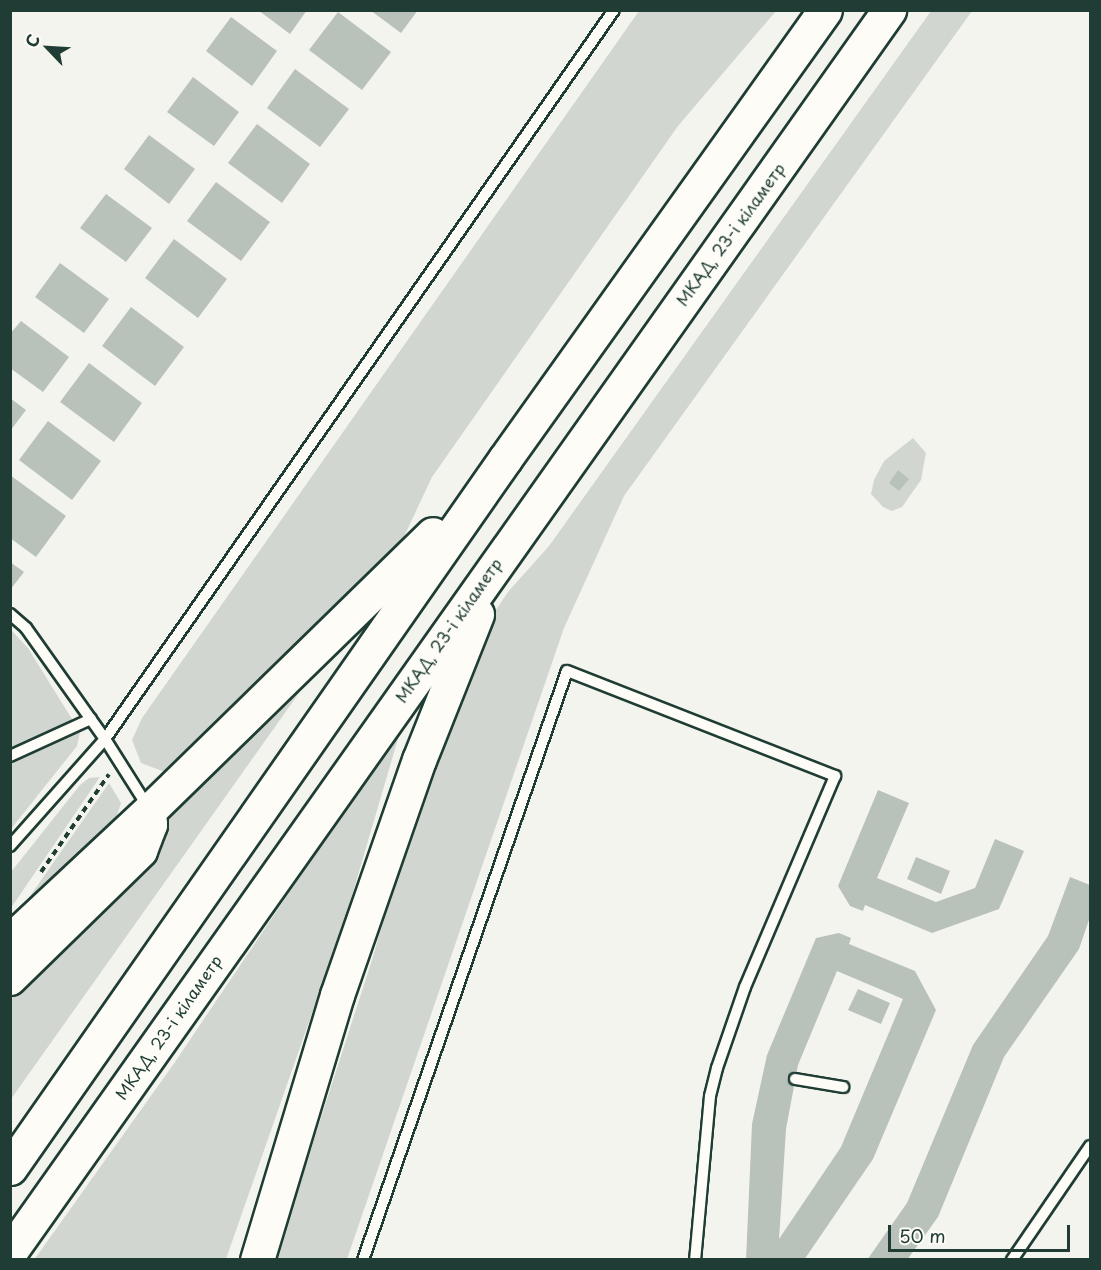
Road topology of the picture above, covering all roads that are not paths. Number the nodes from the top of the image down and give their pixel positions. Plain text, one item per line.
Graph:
1 (614, 10) edge
2 (825, 10) edge
3 (889, 10) edge
4 (505, 459) junction
5 (516, 534) junction
6 (10, 615) edge
7 (91, 719) junction
8 (105, 739) junction
9 (10, 756) edge
10 (150, 810) junction
11 (10, 846) edge
12 (10, 941) edge
13 (10, 978) edge
14 (795, 1080) dead end
15 (843, 1087) dead end
16 (1090, 1146) edge
17 (10, 1168) edge
18 (10, 1252) edge
19 (257, 1260) edge
20 (363, 1260) edge
21 (695, 1260) edge
22 (1012, 1260) edge

1 - 8 lane
2 - 4 highway
3 - 5 highway, МКАД, 23-і кіламетр
4 - 10 highway
4 - 17 highway
5 - 18 highway, МКАД, 23-і кіламетр
5 - 19 highway
6 - 7 lane
7 - 8 lane
7 - 9 lane
8 - 10 lane
8 - 11 lane
10 - 12 main road
10 - 13 main road
14 - 15 lane
16 - 22 lane
20 - 21 lane

